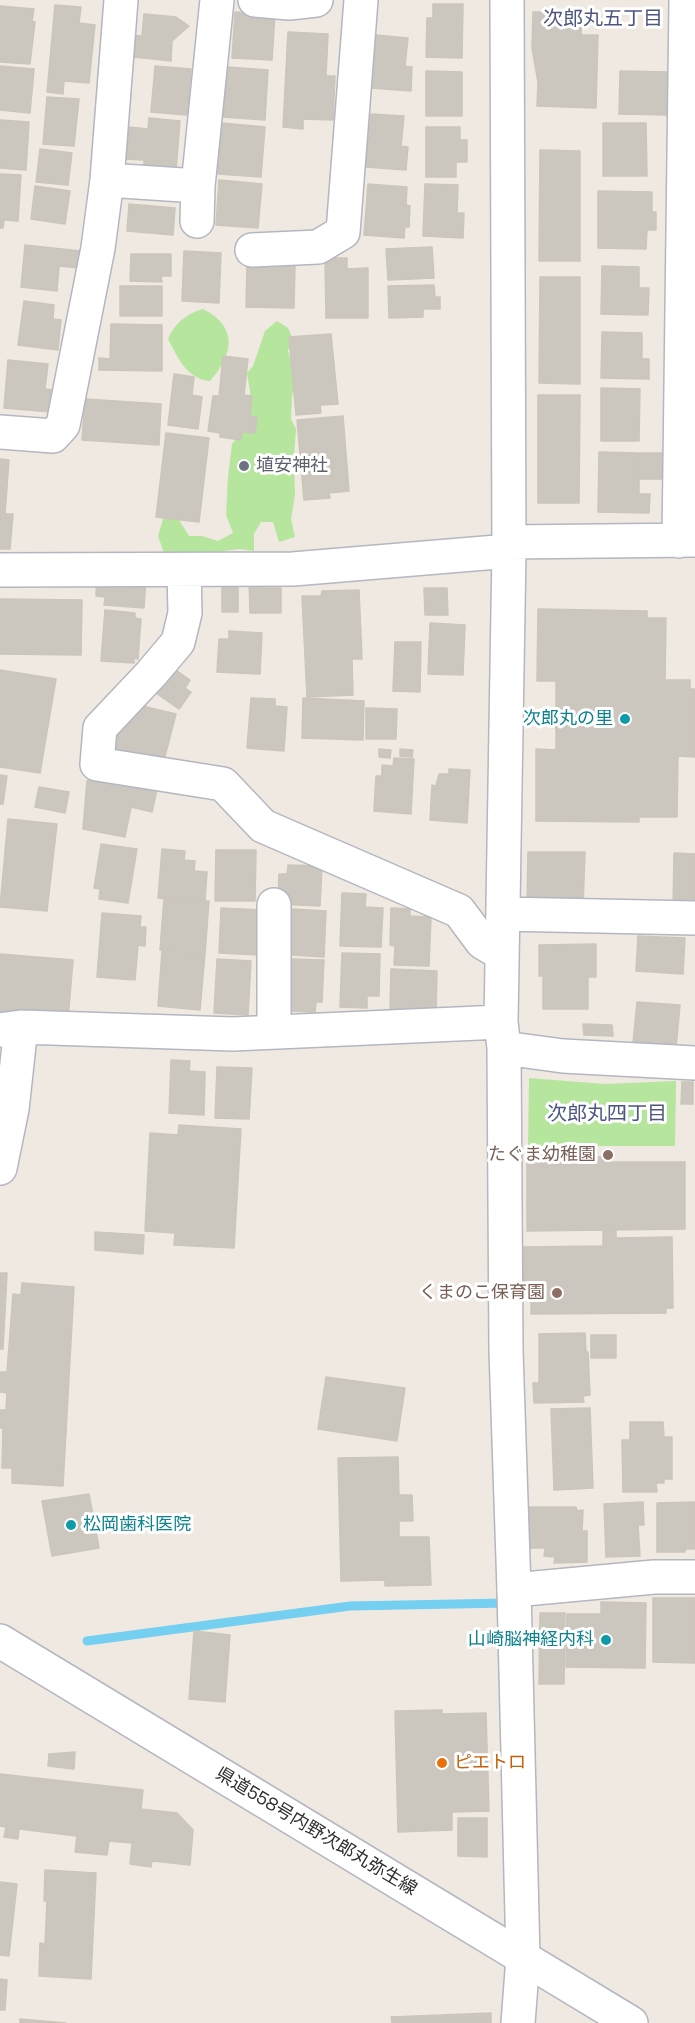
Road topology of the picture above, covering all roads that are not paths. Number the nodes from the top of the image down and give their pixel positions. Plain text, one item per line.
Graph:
1 (121, 0) edge
2 (217, 0) edge
3 (255, 0) edge
4 (316, 0) edge
5 (361, 0) edge
6 (507, 0) edge
7 (685, 1) edge
8 (107, 180) junction
9 (198, 186) junction
10 (197, 221) dead end
11 (252, 250) dead end
12 (0, 432) edge
13 (687, 540) edge
14 (509, 547) junction
15 (0, 570) edge
16 (184, 571) junction
17 (274, 905) dead end
18 (503, 914) junction
19 (695, 918) edge
20 (502, 954) junction
21 (11, 1029) edge
22 (274, 1031) junction
23 (502, 1035) junction
24 (695, 1063) edge
25 (0, 1168) edge
26 (695, 1577) edge
27 (514, 1603) junction
28 (0, 1641) edge
29 (523, 1958) junction
30 (519, 2023) edge
31 (631, 2023) edge

1 - 8 street
2 - 9 street
3 - 4 street
5 - 11 street
6 - 14 street
7 - 13 street
8 - 9 street
8 - 12 street
9 - 10 street
13 - 14 street
14 - 16 street
14 - 18 street
15 - 16 street
16 - 20 street
17 - 22 street
18 - 19 street
18 - 20 street
20 - 23 street
21 - 22 street
21 - 25 street
22 - 23 street
23 - 24 street
23 - 27 street
26 - 27 street
27 - 29 street
28 - 29 street, 県道558号内野次郎丸弥生線
29 - 30 street
29 - 31 street, 県道558号内野次郎丸弥生線

